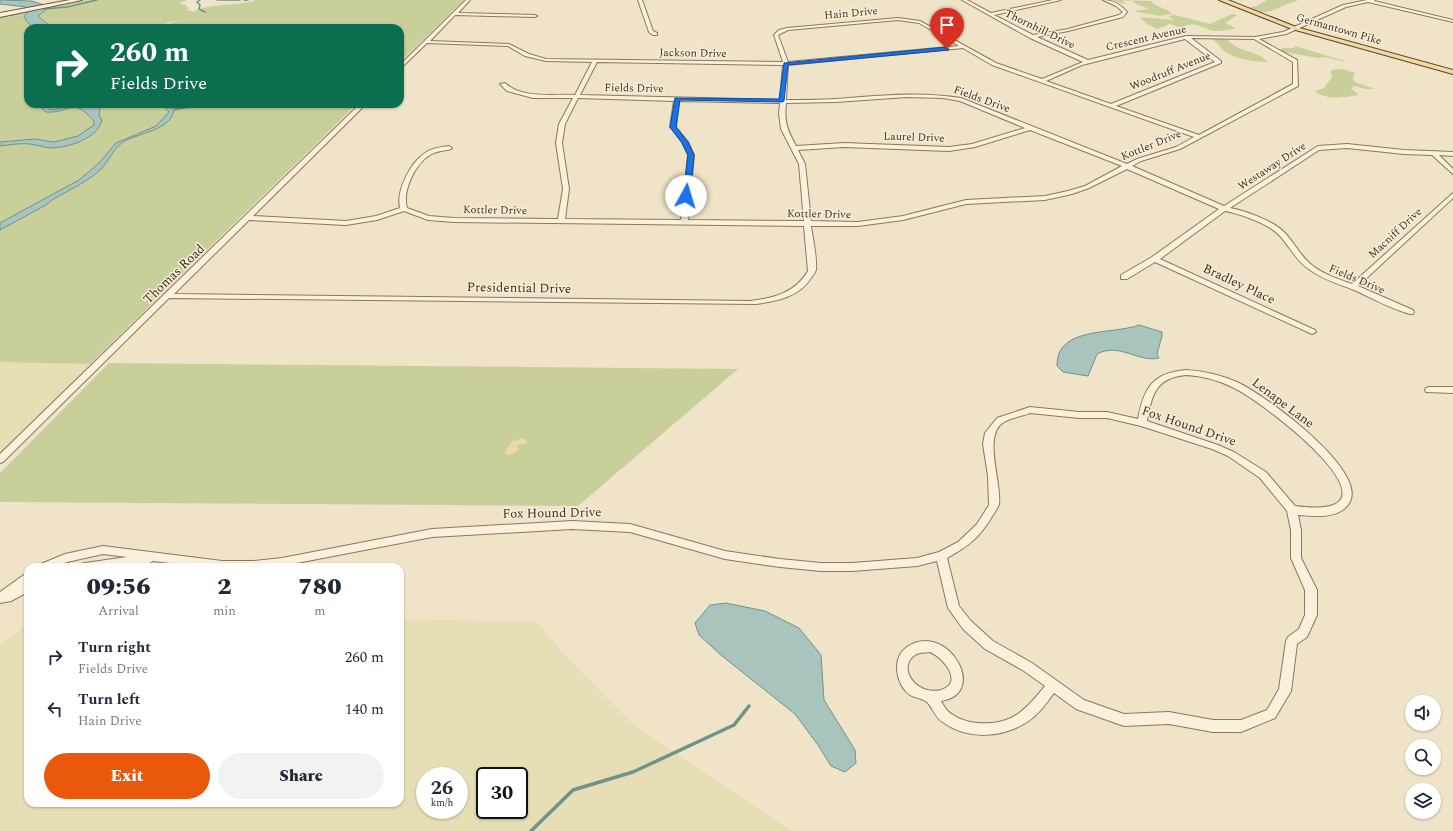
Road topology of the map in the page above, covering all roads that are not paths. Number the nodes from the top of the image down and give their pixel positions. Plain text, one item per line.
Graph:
1 (79, 0) edge
2 (468, 0) edge
3 (640, 0) edge
4 (964, 0) edge
5 (1059, 0) edge
6 (1105, 0) edge
7 (1222, 0) edge
8 (1370, 0) edge
9 (0, 14) edge
10 (454, 14) junction
11 (991, 14) junction
12 (535, 16) dead end
13 (1453, 21) edge
14 (1294, 28) junction
15 (655, 34) dead end
16 (1032, 37) junction
17 (1186, 37) junction
18 (1255, 38) junction
19 (426, 42) junction
20 (962, 47) junction
21 (595, 61) junction
22 (1088, 62) junction
23 (404, 64) edge
24 (786, 64) junction
25 (1453, 72) edge
26 (1042, 81) junction
27 (503, 84) dead end
28 (575, 97) junction
29 (677, 99) junction
30 (782, 101) junction
31 (1113, 106) junction
32 (359, 108) edge
33 (1030, 128) junction
34 (1197, 136) junction
35 (449, 148) dead end
36 (794, 148) junction
37 (1433, 153) junction
38 (1453, 154) edge
39 (1126, 166) junction
40 (1453, 172) edge
41 (1453, 195) edge
42 (404, 209) junction
43 (1224, 209) junction
44 (248, 218) junction
45 (561, 221) junction
46 (684, 223) junction
47 (808, 223) junction
48 (1155, 259) junction
49 (1124, 277) dead end
50 (1353, 287) junction
51 (167, 296) junction
52 (1410, 312) dead end
53 (1312, 332) dead end
54 (1429, 390) dead end
55 (1453, 390) edge
56 (1142, 423) junction
57 (0, 460) edge
58 (1292, 510) junction
59 (941, 556) junction
60 (161, 558) junction
61 (54, 563) edge
62 (119, 563) edge
63 (205, 563) edge
64 (275, 563) edge
65 (24, 580) edge
66 (24, 589) edge
67 (0, 598) edge
68 (0, 601) edge
69 (1052, 686) junction
70 (930, 697) junction

1 - 9 street
2 - 10 street
3 - 15 street
4 - 11 street, Thornhill Drive
5 - 11 street
6 - 16 street
7 - 14 main road, Germantown Pike
8 - 13 street
8 - 14 street, Crescent Avenue
10 - 12 street
10 - 19 street
11 - 16 street, Thornhill Drive
14 - 18 street, Crescent Avenue
14 - 25 main road, Germantown Pike
16 - 22 street, Thornhill Drive
17 - 18 street, Crescent Avenue
17 - 22 street, Crescent Avenue
17 - 31 street, Woodruff Avenue
18 - 34 street, Kottler Drive
19 - 21 street, Jackson Drive
19 - 23 street
20 - 24 street, Jackson Drive
20 - 24 street, Hain Drive
20 - 26 street, Hain Drive
21 - 24 street, Jackson Drive
21 - 28 street
22 - 26 street, Crescent Avenue
24 - 30 street, Hain Drive
26 - 31 street, Hain Drive
27 - 28 street, Fields Drive
28 - 29 street, Fields Drive
28 - 45 street
29 - 30 street, Fields Drive
29 - 46 street
30 - 33 street, Fields Drive
30 - 36 street, Hain Drive
31 - 34 street, Hain Drive
32 - 44 street, Thomas Road
33 - 36 street, Laurel Drive
33 - 39 street, Fields Drive
34 - 39 street, Kottler Drive
35 - 42 street
36 - 47 street, Hain Drive
37 - 38 street, Westaway Drive
37 - 40 street
37 - 43 street, Westaway Drive
39 - 43 street, Fields Drive
39 - 47 street, Kottler Drive
41 - 50 street, Macniff Drive
42 - 44 street
42 - 45 street, Kottler Drive
43 - 48 street, Westaway Drive
43 - 50 street, Fields Drive
44 - 51 street, Thomas Road
45 - 46 street, Kottler Drive
46 - 47 street, Kottler Drive
47 - 51 street, Presidential Drive
48 - 49 street, Westaway Drive
48 - 53 street, Bradley Place
50 - 52 street, Fields Drive
51 - 57 street, Thomas Road
54 - 55 street
56 - 58 street, Fox Hound Drive
56 - 58 street, Lenape Lane
56 - 59 street, Fox Hound Drive
58 - 69 street, Fox Hound Drive
59 - 64 street, Fox Hound Drive
59 - 69 street, Fox Hound Drive
60 - 61 street, Fox Hound Drive
60 - 62 street, Fox Hound Drive
60 - 63 street, Fox Hound Drive
65 - 67 street
66 - 68 street
69 - 70 street
70 - 70 street

